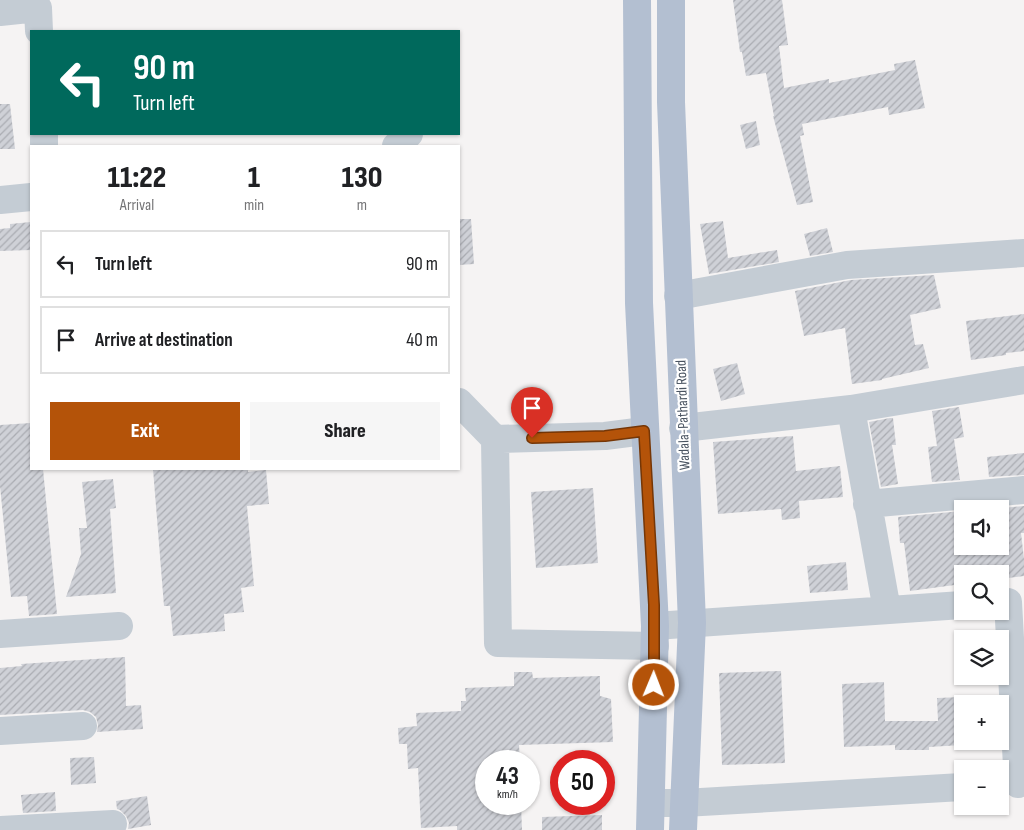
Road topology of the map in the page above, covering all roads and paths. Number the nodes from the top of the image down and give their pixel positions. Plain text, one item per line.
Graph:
1 (637, 0) edge
2 (671, 0) edge
3 (0, 12) edge
4 (39, 30) edge
5 (408, 135) edge
6 (397, 145) edge
7 (30, 197) edge
8 (0, 200) edge
9 (1024, 252) edge
10 (678, 296) junction
11 (1024, 380) edge
12 (460, 403) edge
13 (850, 409) junction
14 (683, 428) junction
15 (644, 431) junction
16 (495, 439) junction
17 (1024, 490) edge
18 (867, 504) junction
19 (1011, 602) edge
20 (954, 606) edge
21 (887, 610) junction
22 (692, 623) junction
23 (119, 626) dead end
24 (0, 634) edge
25 (655, 636) junction
26 (83, 726) dead end
27 (0, 731) edge
28 (1014, 785) edge
29 (954, 787) edge
30 (651, 803) junction
31 (684, 803) junction
32 (113, 824) dead end
33 (0, 830) edge
34 (650, 830) edge
35 (682, 830) edge

1 - 15 main road
2 - 10 main road, Wadala-Pathardi Road
3 - 4 street
5 - 6 street
7 - 8 street
9 - 10 street
10 - 14 main road, Wadala-Pathardi Road
11 - 13 street
12 - 16 street
13 - 14 street
13 - 18 street
14 - 22 main road, Wadala-Pathardi Road
15 - 16 street
15 - 25 main road
16 - 25 street
17 - 18 street
18 - 21 street
19 - 28 street
20 - 21 street
21 - 22 street
22 - 25 street
22 - 31 main road, Wadala-Pathardi Road
23 - 24 street
25 - 30 main road
26 - 27 street
29 - 31 street
30 - 31 street
30 - 34 main road
31 - 35 main road, Wadala-Pathardi Road
32 - 33 street

